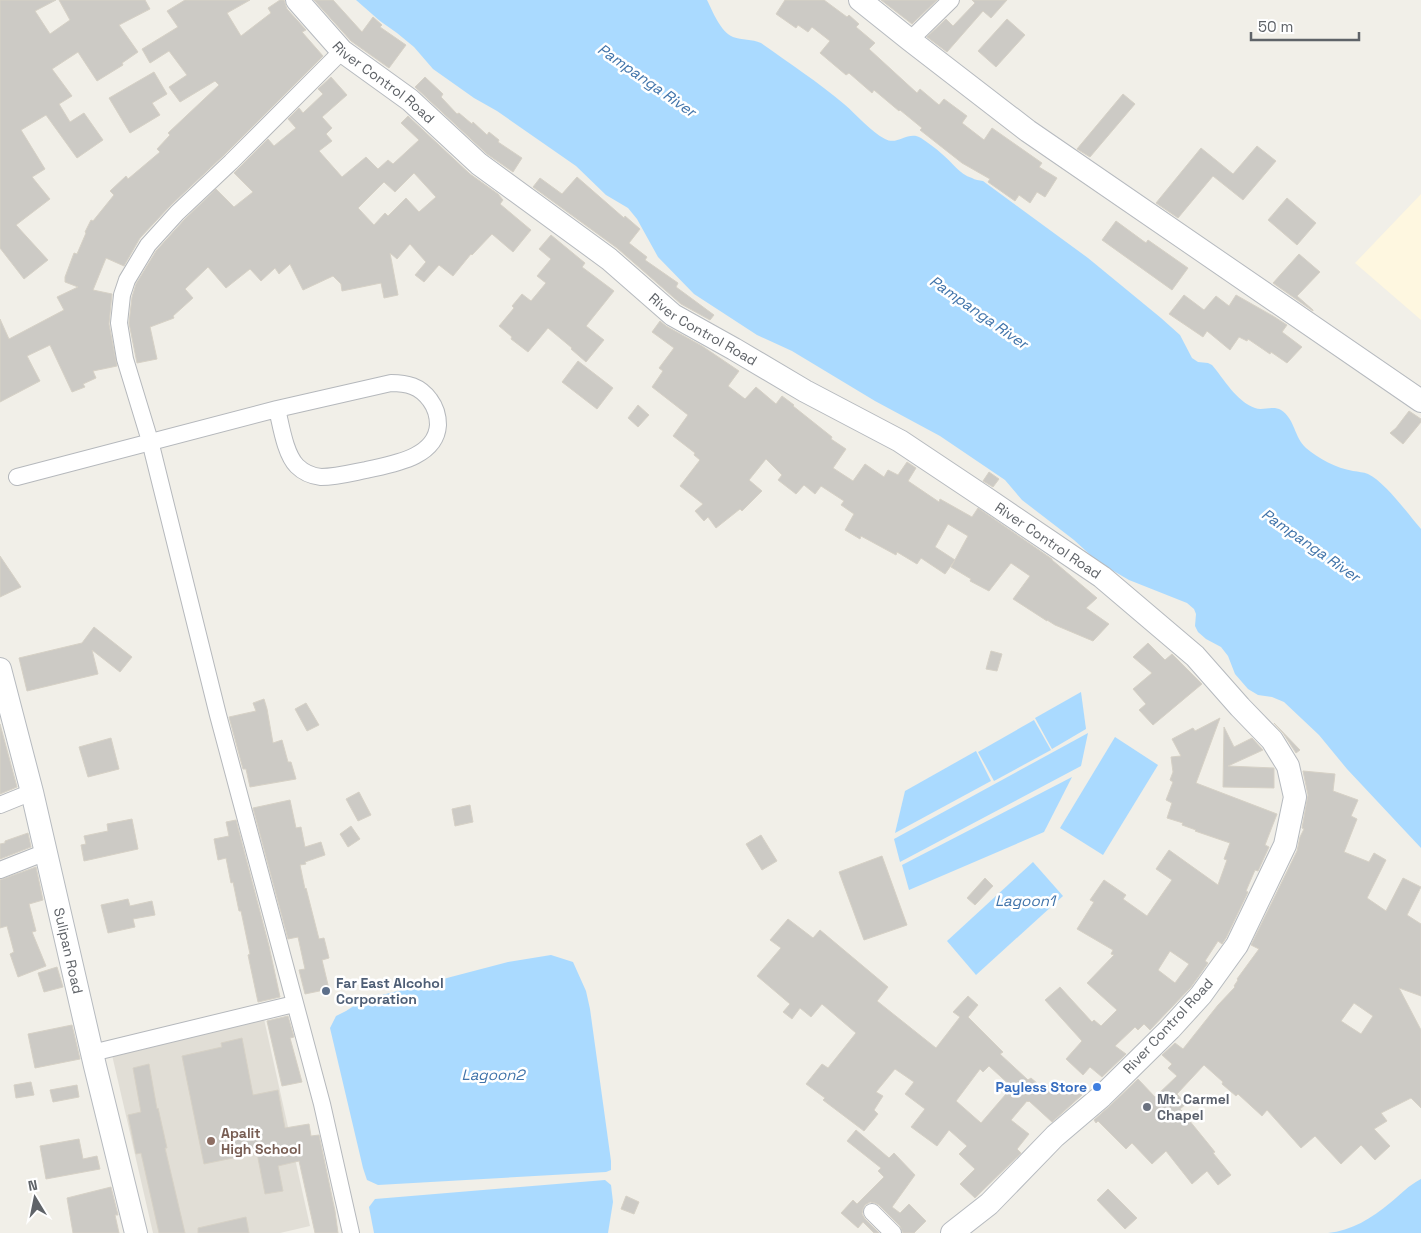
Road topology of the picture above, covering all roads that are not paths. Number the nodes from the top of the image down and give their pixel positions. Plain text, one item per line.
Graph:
1 (297, 0) edge
2 (860, 0) edge
3 (951, 0) edge
4 (910, 40) junction
5 (342, 51) junction
6 (1421, 401) edge
7 (277, 409) junction
8 (150, 442) junction
9 (17, 477) dead end
10 (0, 669) edge
11 (32, 792) junction
12 (0, 805) edge
13 (46, 852) junction
14 (0, 870) edge
15 (294, 1004) junction
16 (92, 1053) junction
17 (872, 1212) dead end
18 (136, 1233) edge
19 (351, 1233) edge
20 (893, 1233) edge
21 (952, 1233) edge

1 - 5 street, River Control Road
2 - 4 street
3 - 4 street
4 - 6 street
5 - 8 street
5 - 21 street, River Control Road
7 - 7 street
7 - 8 street
8 - 9 street
8 - 15 street
10 - 11 street, Sulipan Road
11 - 12 street
11 - 13 street, Sulipan Road
13 - 14 street
13 - 16 street, Sulipan Road
15 - 16 street
15 - 19 street
16 - 18 street, Sulipan Road
17 - 20 street

